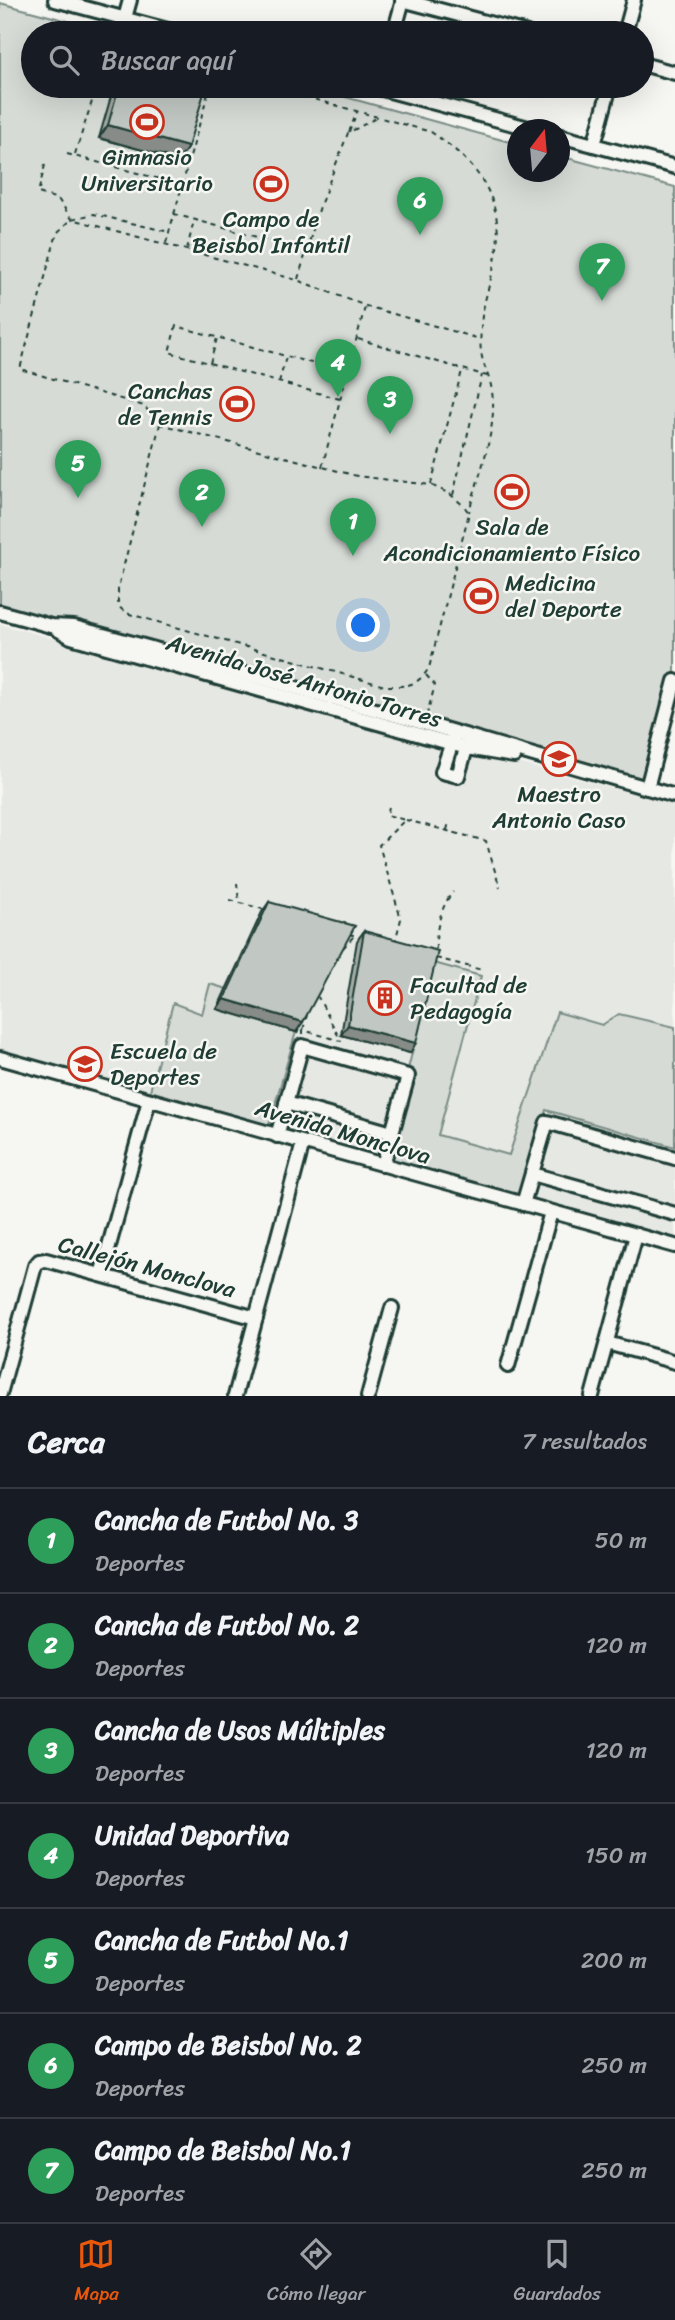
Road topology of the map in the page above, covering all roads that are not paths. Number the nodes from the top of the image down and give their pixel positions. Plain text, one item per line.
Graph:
1 (55, 0) edge
2 (131, 0) edge
3 (403, 0) edge
4 (634, 0) edge
5 (125, 18) junction
6 (136, 21) edge
7 (397, 21) edge
8 (482, 21) edge
9 (628, 21) edge
10 (654, 67) edge
11 (675, 73) edge
12 (418, 98) edge
13 (607, 98) edge
14 (507, 122) edge
15 (570, 139) edge
16 (594, 145) junction
17 (675, 167) edge
18 (0, 612) edge
19 (675, 681) edge
20 (672, 702) edge
21 (453, 738) junction
22 (469, 742) junction
23 (647, 788) junction
24 (675, 796) edge
25 (0, 1058) edge
26 (149, 1100) junction
27 (286, 1103) junction
28 (392, 1133) junction
29 (277, 1136) junction
30 (303, 1143) junction
31 (675, 1158) edge
32 (383, 1165) junction
33 (532, 1174) junction
34 (523, 1204) junction
35 (551, 1212) junction
36 (675, 1214) edge
37 (636, 1235) junction
38 (675, 1246) edge
39 (101, 1275) junction
40 (392, 1308) dead end
41 (256, 1318) junction
42 (607, 1343) junction
43 (675, 1362) edge
44 (508, 1366) dead end
45 (0, 1394) edge
46 (235, 1396) edge
47 (368, 1396) edge
48 (592, 1396) edge

1 - 5 street
2 - 5 street
3 - 7 street
3 - 8 street
4 - 9 street
5 - 6 street
10 - 11 street
12 - 14 street
13 - 16 street
15 - 16 street
16 - 17 street
18 - 21 street, Avenida José Antonio Torres
19 - 20 street
20 - 23 street
21 - 22 street, Avenida José Antonio Torres
21 - 22 street
22 - 23 street, Avenida José Antonio Torres
23 - 24 street, Avenida José Antonio Torres
25 - 26 street, Avenida Monclova
26 - 29 street, Avenida Monclova
26 - 39 street
27 - 28 street
27 - 28 street
27 - 29 street
28 - 32 street
29 - 30 street, Avenida Monclova
30 - 32 street, Avenida Monclova
30 - 41 street
31 - 33 street
32 - 34 street, Avenida Monclova
33 - 34 street
33 - 36 street
34 - 35 street, Avenida Monclova
35 - 37 street, Avenida Monclova
35 - 44 street
37 - 38 street, Avenida Monclova
37 - 42 street
39 - 41 street, Callejón Monclova
39 - 45 street, Callejón Monclova
40 - 47 street
41 - 46 street
42 - 43 street
42 - 48 street

